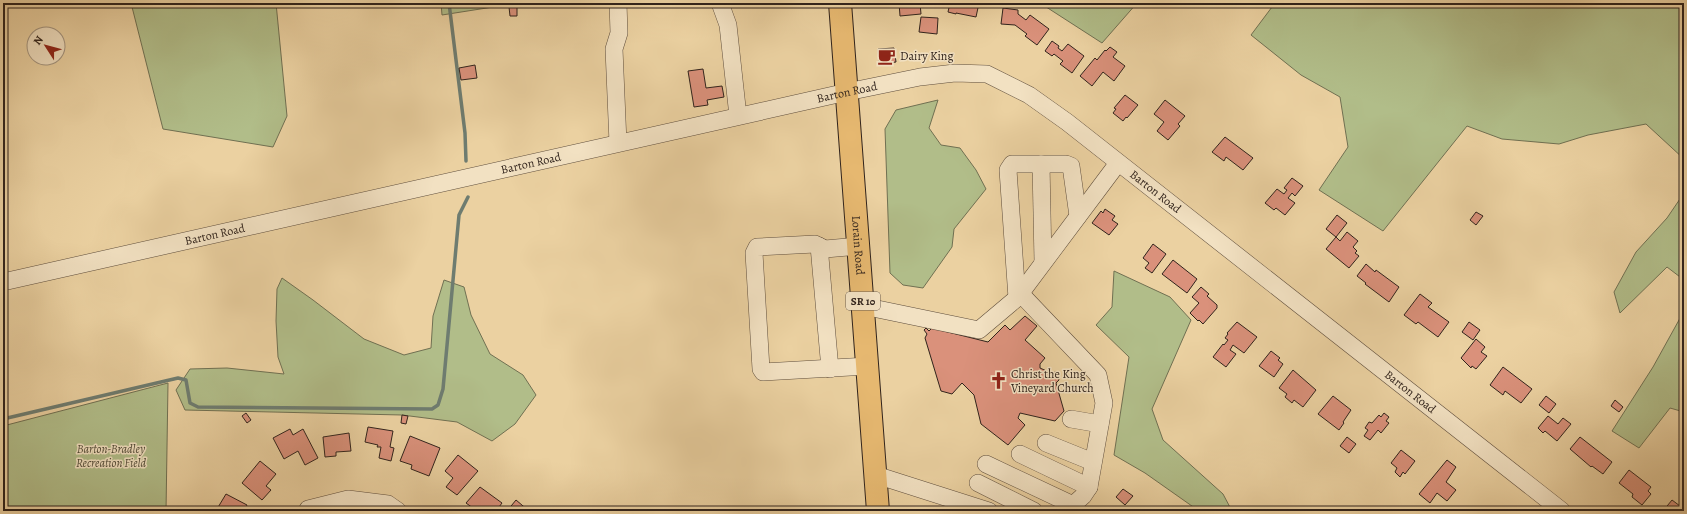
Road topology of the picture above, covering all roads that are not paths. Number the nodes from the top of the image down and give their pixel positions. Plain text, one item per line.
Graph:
1 (618, 3) edge
2 (720, 3) edge
3 (840, 3) edge
4 (847, 92) junction
5 (738, 116) junction
6 (618, 143) junction
7 (1118, 163) junction
8 (1041, 164) junction
9 (1078, 216) junction
10 (819, 246) junction
11 (859, 246) junction
12 (1044, 262) junction
13 (3, 282) edge
14 (1018, 296) junction
15 (863, 306) junction
16 (868, 366) junction
17 (830, 369) junction
18 (1071, 419) dead end
19 (1100, 424) junction
20 (1046, 444) dead end
21 (1020, 454) dead end
22 (1093, 462) junction
23 (986, 464) dead end
24 (876, 476) junction
25 (978, 483) dead end
26 (1089, 487) junction
27 (1002, 504) edge
28 (1069, 508) edge
29 (307, 511) edge
30 (398, 511) edge
31 (878, 511) edge
32 (989, 511) edge
33 (1034, 511) edge
34 (1562, 511) edge

1 - 6 street
2 - 5 street
3 - 4 main road, Lorain Road / SR 10
4 - 5 street, Barton Road
4 - 7 street, Barton Road
4 - 11 main road, Lorain Road / SR 10
5 - 6 street, Barton Road
6 - 13 street, Barton Road
7 - 9 street
7 - 34 street, Barton Road
8 - 9 street
8 - 12 street
8 - 14 street
9 - 12 street
10 - 11 street
10 - 17 street
10 - 17 street
11 - 15 main road, Lorain Road / SR 10
12 - 14 street
14 - 15 street
14 - 19 street
15 - 16 main road, Lorain Road / SR 10
16 - 17 street
16 - 24 main road, Lorain Road / SR 10
18 - 19 street
19 - 22 street
20 - 22 street
21 - 26 street
22 - 26 street
23 - 28 street
24 - 31 main road, Lorain Road / SR 10
24 - 32 street
25 - 27 street
26 - 28 street
27 - 33 street
29 - 30 street

